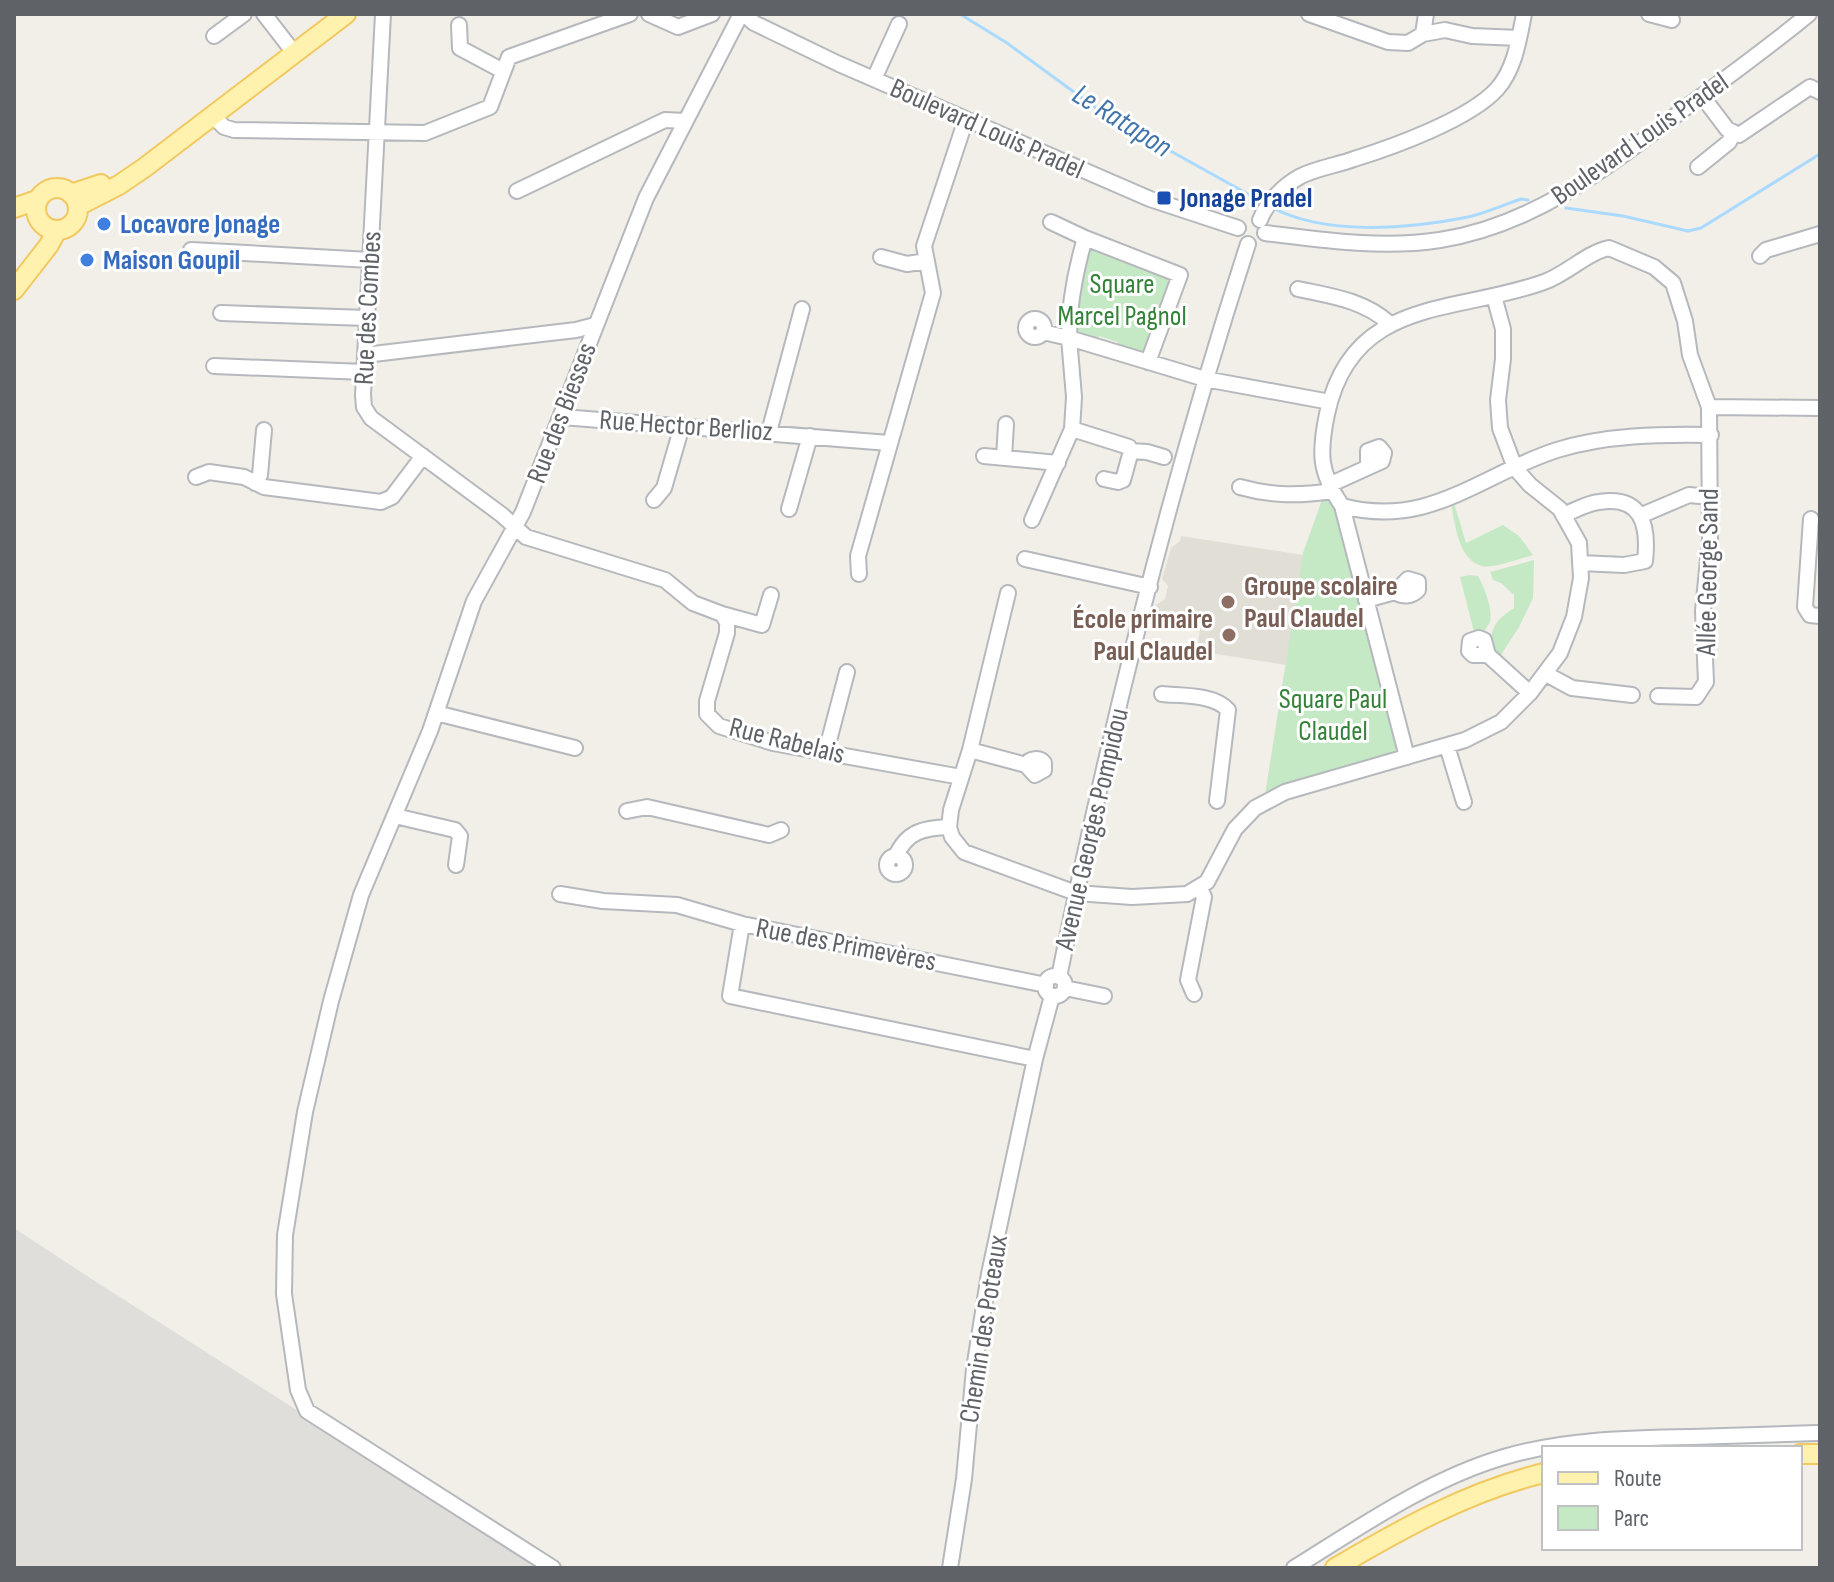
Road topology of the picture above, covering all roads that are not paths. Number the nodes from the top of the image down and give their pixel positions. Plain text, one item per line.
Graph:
1 (244, 14) edge
2 (264, 14) edge
3 (346, 14) edge
4 (383, 14) edge
5 (630, 14) edge
6 (649, 14) edge
7 (712, 14) edge
8 (742, 14) edge
9 (1309, 14) edge
10 (1426, 14) edge
11 (1524, 14) edge
12 (1649, 14) edge
13 (1809, 14) edge
14 (1672, 20) dead end
15 (899, 24) dead end
16 (459, 25) dead end
17 (1423, 34) junction
18 (214, 36) dead end
19 (1519, 38) junction
20 (295, 54) junction
21 (503, 71) junction
22 (874, 79) junction
23 (1820, 92) edge
24 (1702, 96) junction
25 (966, 119) junction
26 (206, 121) junction
27 (685, 121) junction
28 (377, 133) junction
29 (1733, 134) junction
30 (1698, 167) dead end
31 (517, 191) dead end
32 (75, 200) junction
33 (14, 208) edge
34 (14, 216) edge
35 (1265, 216) junction
36 (44, 219) junction
37 (1051, 222) dead end
38 (1238, 228) junction
39 (1820, 234) edge
40 (1085, 238) junction
41 (1248, 244) junction
42 (191, 250) dead end
43 (1760, 256) dead end
44 (881, 257) dead end
45 (370, 260) junction
46 (927, 261) junction
47 (1298, 289) dead end
48 (14, 290) edge
49 (1494, 296) junction
50 (802, 309) dead end
51 (221, 313) dead end
52 (367, 318) junction
53 (1389, 323) junction
54 (595, 325) junction
55 (1043, 332) dead end
56 (1069, 338) junction
57 (365, 355) junction
58 (1148, 362) junction
59 (214, 366) dead end
60 (364, 372) junction
61 (1205, 379) junction
62 (1330, 402) junction
63 (1709, 407) junction
64 (1820, 408) edge
65 (562, 417) junction
66 (1006, 424) dead end
67 (682, 426) junction
68 (1072, 429) junction
69 (264, 430) dead end
70 (769, 432) junction
71 (1711, 435) junction
72 (810, 436) junction
73 (889, 443) junction
74 (1131, 451) junction
75 (423, 456) junction
76 (984, 456) dead end
77 (1164, 457) dead end
78 (1004, 458) junction
79 (1058, 463) junction
80 (1368, 465) dead end
81 (1515, 468) junction
82 (196, 477) dead end
83 (1104, 479) dead end
84 (255, 483) junction
85 (1240, 487) dead end
86 (1331, 488) junction
87 (1710, 497) junction
88 (654, 500) dead end
89 (1342, 506) junction
90 (789, 509) dead end
91 (1563, 515) junction
92 (1642, 515) junction
93 (1811, 519) dead end
94 (1032, 520) dead end
95 (515, 529) junction
96 (1025, 559) dead end
97 (1580, 563) junction
98 (859, 574) dead end
99 (1150, 587) junction
100 (1395, 592) dead end
101 (1008, 593) dead end
102 (771, 595) dead end
103 (1366, 600) junction
104 (722, 614) junction
105 (1820, 616) edge
106 (1488, 655) dead end
107 (847, 672) dead end
108 (1546, 674) junction
109 (1530, 693) junction
110 (1162, 694) dead end
111 (1632, 695) dead end
112 (1658, 696) dead end
113 (436, 713) junction
114 (1447, 746) junction
115 (575, 748) dead end
116 (970, 750) junction
117 (826, 752) junction
118 (1407, 757) junction
119 (1026, 765) dead end
120 (961, 777) junction
121 (1217, 801) dead end
122 (1464, 802) dead end
123 (627, 811) dead end
124 (395, 816) junction
125 (949, 827) junction
126 (781, 830) dead end
127 (896, 856) dead end
128 (456, 865) dead end
129 (1199, 887) junction
130 (1076, 893) junction
131 (560, 894) dead end
132 (742, 924) junction
133 (1055, 986) junction
134 (1194, 994) dead end
135 (1104, 996) dead end
136 (1035, 1059) junction
137 (1028, 1092) joint
138 (1820, 1433) edge
139 (1557, 1446) edge
140 (1542, 1448) edge
141 (1542, 1474) edge
142 (553, 1568) edge
143 (950, 1568) edge
144 (1294, 1568) edge
145 (1335, 1568) edge

1 - 18 street
2 - 20 street
3 - 20 main road
4 - 28 street, Rue des Combes
5 - 21 street
6 - 7 street
8 - 22 street, Boulevard Louis Pradel
8 - 27 street, Rue des Biesses
9 - 17 street
10 - 17 street
11 - 19 street
12 - 14 street
13 - 24 street, Boulevard Louis Pradel
15 - 22 street
16 - 21 street
17 - 19 street
19 - 35 street
20 - 26 main road
21 - 28 street
22 - 25 street, Boulevard Louis Pradel
23 - 29 street
24 - 29 street
24 - 35 street, Boulevard Louis Pradel
25 - 38 street, Boulevard Louis Pradel
25 - 46 street
26 - 28 street
26 - 32 main road
27 - 31 street
27 - 54 street, Rue des Biesses
28 - 45 street, Rue des Combes
29 - 30 street
32 - 36 main road
32 - 36 main road
33 - 36 main road
34 - 36 main road
35 - 38 street
35 - 41 street
36 - 48 main road
37 - 40 street
38 - 41 street
39 - 43 street
40 - 56 street
40 - 58 street
41 - 61 street, Avenue Georges Pompidou
42 - 45 street
44 - 46 street
45 - 52 street, Rue des Combes
46 - 73 street
47 - 53 street
49 - 53 street
49 - 63 street, Allée George Sand
49 - 81 street
50 - 70 street
51 - 52 street
52 - 57 street, Rue des Combes
53 - 62 street
54 - 57 street
54 - 65 street, Rue des Biesses
55 - 56 street
56 - 58 street
56 - 68 street
57 - 60 street, Rue des Combes
58 - 61 street
59 - 60 street
60 - 75 street, Rue des Combes
61 - 62 street
61 - 99 street, Avenue Georges Pompidou
62 - 86 street
63 - 64 street
63 - 71 street, Allée George Sand
65 - 67 street, Rue Hector Berlioz
65 - 95 street, Rue des Biesses
66 - 78 street
67 - 70 street, Rue Hector Berlioz
67 - 88 street
68 - 74 street
68 - 79 street
69 - 84 street
70 - 72 street, Rue Hector Berlioz
71 - 81 street
71 - 87 street, Allée George Sand
72 - 73 street, Rue Hector Berlioz
72 - 90 street, Rue Hector Berlioz
73 - 98 street
74 - 77 street
74 - 83 street
75 - 84 street
75 - 95 street, Rue des Combes
76 - 78 street
78 - 79 street
79 - 94 street
80 - 86 street
81 - 89 street
81 - 91 street
82 - 84 street
85 - 86 street
86 - 89 street
87 - 92 street
87 - 112 street, Allée George Sand
89 - 103 street
91 - 92 street
91 - 97 street
92 - 97 street
93 - 105 street
95 - 104 street
95 - 113 street, Rue des Biesses
96 - 99 street
97 - 108 street
99 - 130 street, Avenue Georges Pompidou
100 - 103 street
101 - 116 street
102 - 104 street
103 - 118 street
104 - 117 street, Rue Rabelais
106 - 109 street
107 - 117 street
108 - 109 street
108 - 111 street
109 - 114 street
110 - 121 street
113 - 115 street
113 - 124 street, Rue des Biesses
114 - 118 street
114 - 122 street
116 - 119 street
116 - 120 street
117 - 120 street, Rue Rabelais
118 - 129 street
120 - 125 street
123 - 126 street
124 - 128 street
124 - 142 street, Rue des Biesses
125 - 127 street
125 - 130 street
129 - 130 street
129 - 134 street
130 - 133 street, Avenue Georges Pompidou
131 - 132 street
132 - 133 street, Rue des Primevères
132 - 136 street, Rue des Primevères
133 - 135 street, Rue des Primevères
133 - 136 street, Avenue Georges Pompidou
136 - 137 street, Avenue Georges Pompidou
137 - 143 street, Chemin des Poteaux
138 - 139 street
140 - 144 street
141 - 145 main road

